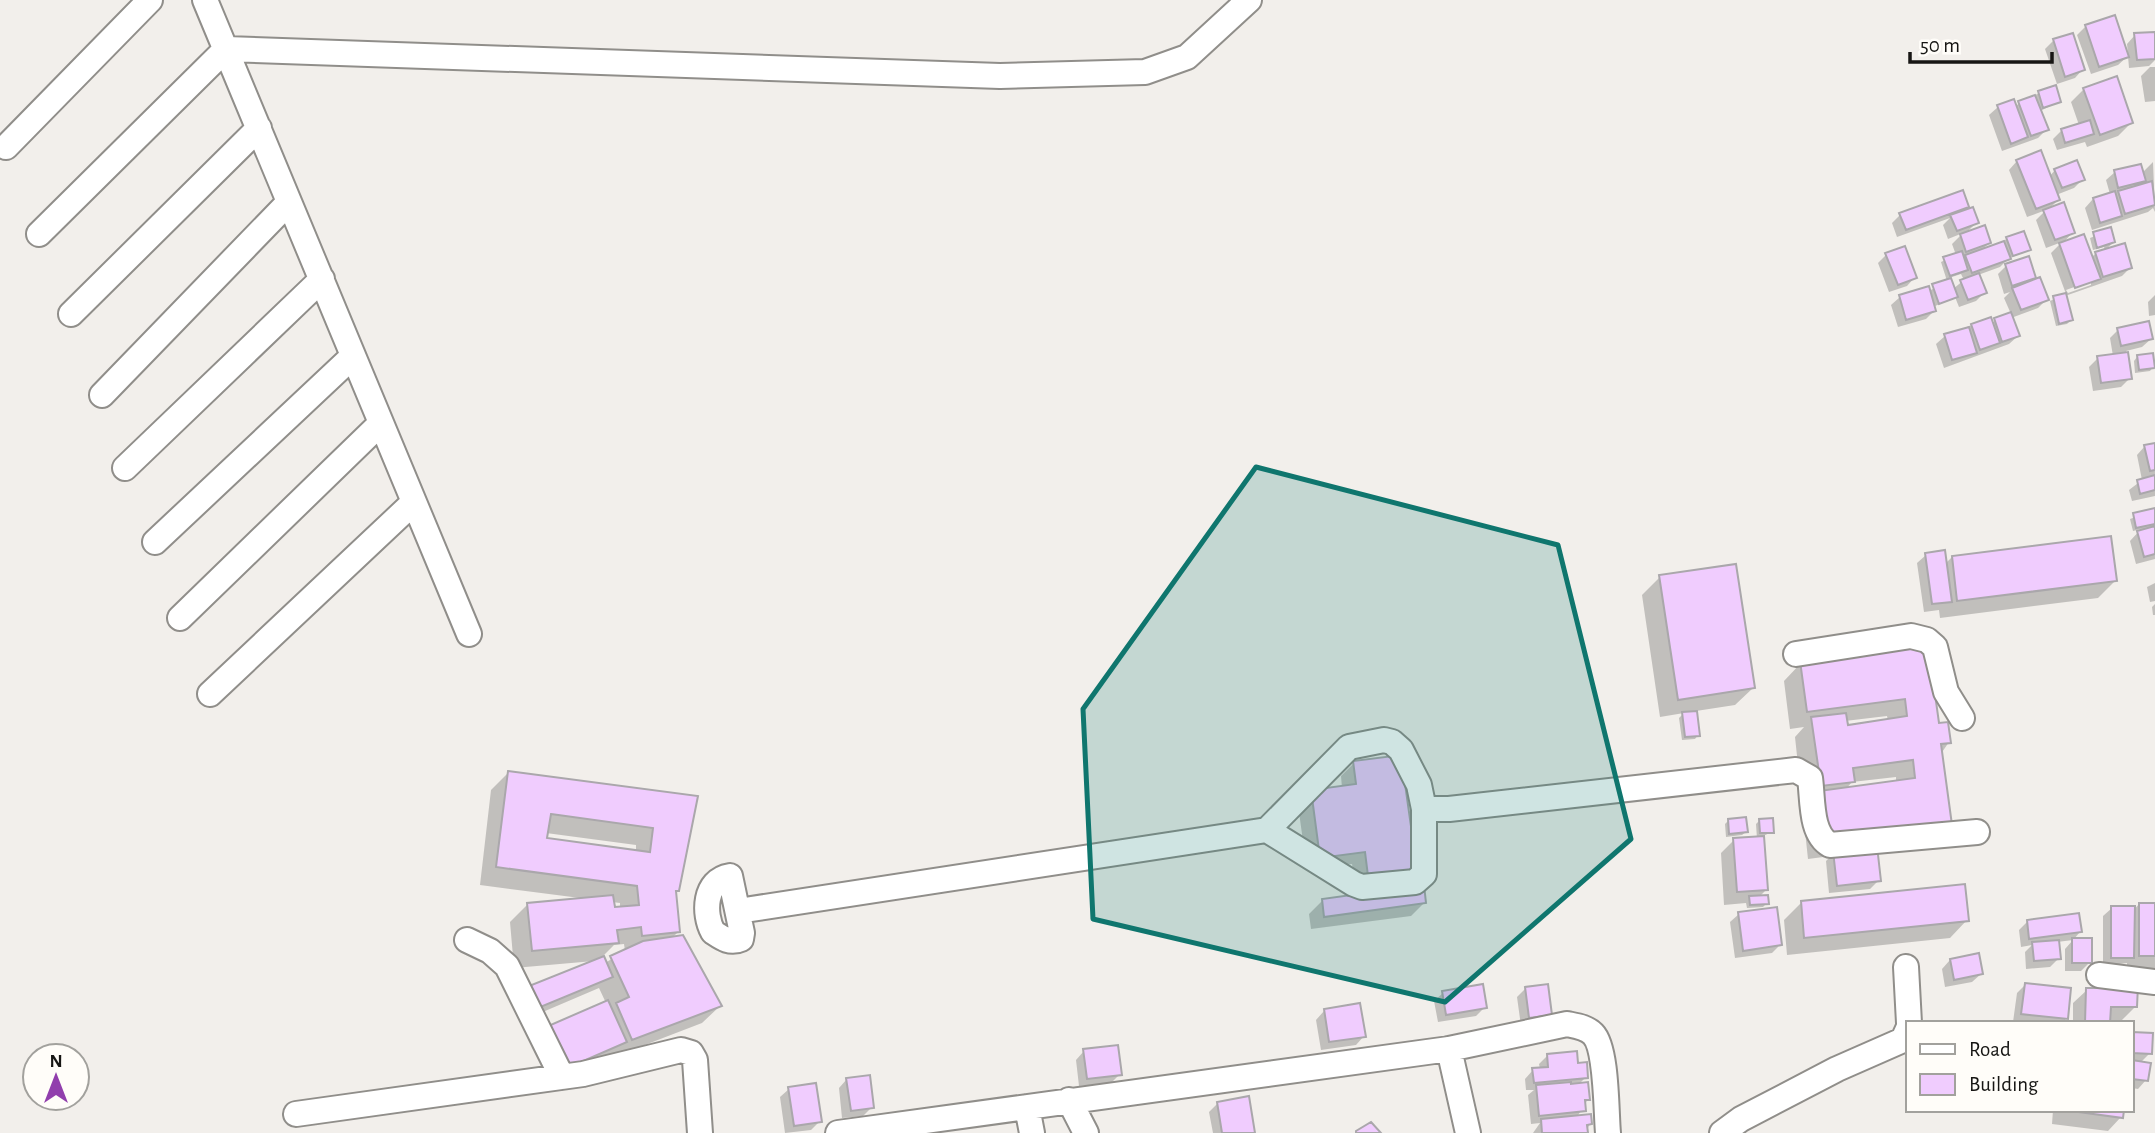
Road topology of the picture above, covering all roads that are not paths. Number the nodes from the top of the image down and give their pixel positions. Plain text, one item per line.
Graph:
1 (150, 0) edge
2 (205, 0) edge
3 (1248, 0) edge
4 (226, 50) junction
5 (259, 128) junction
6 (6, 147) dead end
7 (289, 201) junction
8 (39, 234) dead end
9 (322, 279) junction
10 (71, 314) dead end
11 (354, 356) junction
12 (102, 396) dead end
13 (381, 423) junction
14 (125, 468) dead end
15 (414, 502) junction
16 (155, 542) dead end
17 (180, 618) dead end
18 (469, 634) dead end
19 (1796, 654) dead end
20 (209, 694) dead end
21 (1962, 718) dead end
22 (1424, 809) junction
23 (1267, 830) junction
24 (1977, 832) dead end
25 (738, 911) dead end
26 (467, 940) dead end
27 (1906, 967) dead end
28 (2099, 975) dead end
29 (2155, 982) edge
30 (1909, 1021) edge
31 (1906, 1033) edge
32 (1449, 1049) junction
33 (562, 1077) junction
34 (1069, 1100) junction
35 (1027, 1107) junction
36 (296, 1114) dead end
37 (701, 1133) edge
38 (838, 1133) edge
39 (1032, 1133) edge
40 (1086, 1133) edge
41 (1468, 1133) edge
42 (1608, 1133) edge
43 (1722, 1133) edge

1 - 6 street
2 - 4 street
3 - 4 street
4 - 5 street
4 - 8 street
5 - 7 street
5 - 10 street
7 - 9 street
7 - 12 street
9 - 11 street
9 - 14 street
11 - 13 street
11 - 16 street
13 - 15 street
13 - 17 street
15 - 18 street
15 - 20 street
19 - 21 street
22 - 23 street
22 - 23 street
22 - 24 street
23 - 25 street
26 - 33 street
27 - 30 street
28 - 29 street
31 - 43 street
32 - 34 street
32 - 41 street
32 - 42 street
33 - 36 street
33 - 37 street
34 - 35 street
34 - 40 street
35 - 38 street
35 - 39 street

